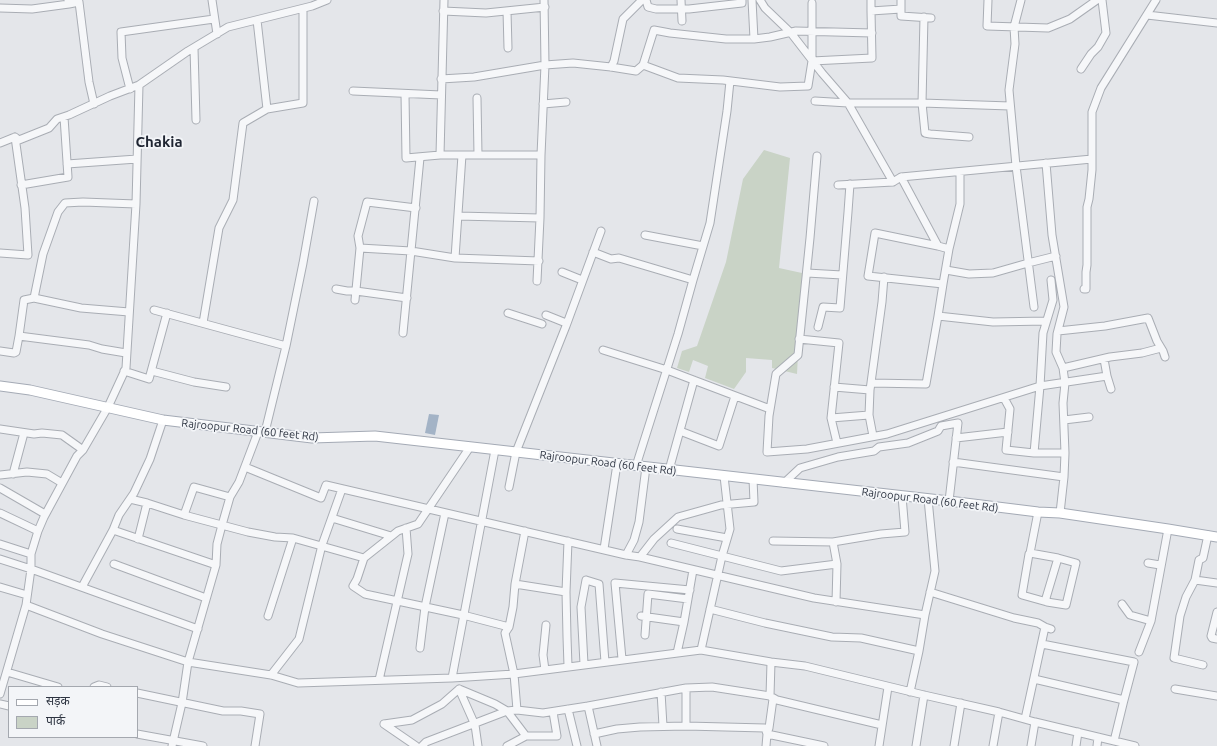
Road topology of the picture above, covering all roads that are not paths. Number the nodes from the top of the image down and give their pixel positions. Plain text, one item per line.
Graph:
1 (212, 0) edge
2 (327, 0) edge
3 (444, 0) edge
4 (642, 0) edge
5 (646, 0) edge
6 (681, 0) edge
7 (742, 0) edge
8 (752, 0) edge
9 (760, 0) edge
10 (871, 0) edge
11 (902, 0) edge
12 (988, 0) edge
13 (1021, 0) edge
14 (1097, 0) edge
15 (1102, 0) edge
16 (1156, 0) edge
17 (68, 2) edge
18 (545, 3) edge
19 (812, 3) dead end
20 (0, 8) edge
21 (303, 9) junction
22 (682, 9) junction
23 (901, 9) junction
24 (443, 11) junction
25 (507, 11) junction
26 (871, 11) junction
27 (1147, 15) junction
28 (214, 19) junction
29 (257, 20) junction
30 (682, 20) dead end
31 (1217, 23) edge
32 (1014, 27) junction
33 (813, 32) junction
34 (791, 33) junction
35 (872, 33) junction
36 (217, 34) junction
37 (754, 39) junction
38 (194, 48) junction
39 (508, 48) dead end
40 (812, 61) junction
41 (643, 64) junction
42 (545, 65) junction
43 (612, 67) junction
44 (1080, 69) dead end
45 (441, 79) junction
46 (730, 81) junction
47 (139, 85) junction
48 (130, 89) junction
49 (353, 91) dead end
50 (405, 94) junction
51 (441, 95) junction
52 (477, 98) dead end
53 (815, 101) dead end
54 (566, 102) dead end
55 (848, 103) junction
56 (922, 103) junction
57 (94, 104) junction
58 (543, 104) junction
59 (1010, 106) junction
60 (267, 109) junction
61 (64, 117) junction
62 (196, 120) dead end
63 (15, 137) junction
64 (969, 137) dead end
65 (0, 143) edge
66 (462, 155) junction
67 (478, 155) junction
68 (440, 156) junction
69 (541, 156) junction
70 (817, 156) dead end
71 (420, 158) junction
72 (137, 159) junction
73 (1092, 159) junction
74 (1046, 163) junction
75 (67, 164) junction
76 (1016, 166) junction
77 (960, 172) junction
78 (901, 177) junction
79 (893, 182) junction
80 (850, 184) junction
81 (21, 185) junction
82 (838, 185) dead end
83 (314, 201) dead end
84 (136, 204) junction
85 (416, 208) junction
86 (458, 216) junction
87 (540, 218) junction
88 (601, 231) dead end
89 (645, 235) dead end
90 (703, 246) junction
91 (938, 246) junction
92 (360, 248) junction
93 (949, 249) junction
94 (411, 251) junction
95 (593, 252) junction
96 (0, 253) edge
97 (1056, 256) junction
98 (455, 258) junction
99 (538, 260) junction
100 (1028, 263) junction
101 (946, 270) junction
102 (562, 272) dead end
103 (806, 273) junction
104 (842, 275) junction
105 (884, 278) junction
106 (582, 280) junction
107 (693, 280) junction
108 (1051, 280) dead end
109 (537, 281) dead end
110 (943, 284) junction
111 (336, 288) dead end
112 (1084, 289) dead end
113 (356, 291) junction
114 (34, 298) junction
115 (407, 298) junction
116 (355, 300) dead end
117 (1034, 307) dead end
118 (154, 310) dead end
119 (129, 312) junction
120 (167, 313) junction
121 (508, 313) dead end
122 (546, 315) dead end
123 (938, 316) junction
124 (1046, 320) junction
125 (566, 323) junction
126 (204, 324) junction
127 (542, 324) dead end
128 (818, 327) dead end
129 (1058, 331) junction
130 (403, 333) dead end
131 (19, 336) junction
132 (799, 339) junction
133 (286, 346) junction
134 (1161, 348) junction
135 (602, 350) dead end
136 (0, 351) edge
137 (126, 353) junction
138 (1165, 357) dead end
139 (1104, 359) junction
140 (1063, 368) junction
141 (667, 370) junction
142 (124, 371) junction
143 (152, 371) junction
144 (1107, 376) junction
145 (694, 380) junction
146 (1065, 383) junction
147 (0, 386) edge
148 (1040, 386) junction
149 (226, 387) dead end
150 (834, 387) junction
151 (870, 387) junction
152 (1111, 389) dead end
153 (735, 396) junction
154 (1004, 398) junction
155 (108, 407) junction
156 (770, 410) junction
157 (869, 415) junction
158 (1089, 417) dead end
159 (831, 418) junction
160 (163, 420) junction
161 (1064, 420) junction
162 (0, 429) edge
163 (680, 431) junction
164 (262, 432) junction
165 (1008, 432) junction
166 (24, 433) junction
167 (873, 436) junction
168 (956, 438) junction
169 (837, 443) junction
170 (470, 447) junction
171 (83, 450) junction
172 (495, 450) junction
173 (516, 452) junction
174 (1034, 453) junction
175 (1065, 453) junction
176 (953, 462) junction
177 (617, 464) junction
178 (636, 466) junction
179 (245, 467) junction
180 (646, 467) junction
181 (669, 470) junction
182 (13, 474) junction
183 (0, 475) edge
184 (724, 476) junction
185 (1064, 477) junction
186 (753, 479) junction
187 (62, 483) junction
188 (784, 483) junction
189 (0, 488) edge
190 (509, 488) dead end
191 (342, 489) junction
192 (230, 496) junction
193 (902, 496) junction
194 (130, 499) junction
195 (928, 499) junction
196 (949, 501) junction
197 (147, 503) junction
198 (727, 504) junction
199 (428, 509) junction
200 (1038, 512) junction
201 (0, 513) edge
202 (445, 513) junction
203 (1060, 513) junction
204 (45, 514) junction
205 (184, 515) junction
206 (332, 518) junction
207 (482, 521) junction
208 (222, 525) junction
209 (406, 528) junction
210 (677, 529) dead end
211 (1168, 529) junction
212 (113, 530) junction
213 (38, 531) junction
214 (525, 531) junction
215 (391, 536) junction
216 (1213, 536) edge
217 (293, 538) junction
218 (727, 538) junction
219 (138, 539) junction
220 (568, 541) junction
221 (773, 541) dead end
222 (833, 542) junction
223 (671, 543) dead end
224 (0, 544) edge
225 (322, 545) junction
226 (604, 550) junction
227 (1030, 553) junction
228 (31, 554) junction
229 (626, 555) junction
230 (722, 556) junction
231 (640, 557) junction
232 (364, 558) junction
233 (1058, 558) junction
234 (0, 559) edge
235 (1148, 563) dead end
236 (114, 564) dead end
237 (837, 564) junction
238 (216, 565) junction
239 (1160, 565) junction
240 (31, 569) junction
241 (693, 570) junction
242 (718, 576) junction
243 (1195, 580) junction
244 (1217, 583) edge
245 (515, 584) junction
246 (0, 587) edge
247 (82, 587) junction
248 (690, 590) junction
249 (566, 592) junction
250 (930, 592) junction
251 (27, 595) junction
252 (206, 598) junction
253 (688, 599) junction
254 (397, 601) junction
255 (836, 602) junction
256 (1047, 602) junction
257 (1122, 604) dead end
258 (26, 605) junction
259 (425, 607) junction
260 (710, 609) junction
261 (1217, 612) edge
262 (463, 615) junction
263 (925, 615) junction
264 (268, 616) dead end
265 (643, 617) junction
266 (1151, 620) junction
267 (684, 622) junction
268 (546, 625) dead end
269 (509, 627) junction
270 (198, 629) junction
271 (645, 635) dead end
272 (1217, 639) edge
273 (1042, 644) junction
274 (420, 648) dead end
275 (701, 650) junction
276 (919, 651) junction
277 (1139, 652) dead end
278 (677, 653) junction
279 (622, 659) junction
280 (188, 662) junction
281 (605, 662) junction
282 (771, 662) junction
283 (584, 664) junction
284 (1203, 665) dead end
285 (568, 666) junction
286 (545, 670) junction
287 (7, 672) junction
288 (514, 674) junction
289 (271, 675) junction
290 (452, 678) junction
291 (1034, 679) junction
292 (379, 680) junction
293 (55, 686) edge
294 (888, 687) junction
295 (686, 688) junction
296 (459, 689) junction
297 (1175, 689) dead end
298 (661, 692) junction
299 (910, 692) junction
300 (138, 693) edge
301 (0, 694) edge
302 (924, 695) junction
303 (770, 696) junction
304 (1217, 696) edge
305 (1124, 700) junction
306 (182, 703) junction
307 (961, 703) junction
308 (588, 706) junction
309 (568, 709) junction
310 (517, 710) junction
311 (507, 712) junction
312 (553, 712) junction
313 (998, 712) junction
314 (1025, 719) junction
315 (1035, 722) junction
316 (475, 724) junction
317 (882, 725) junction
318 (663, 726) junction
319 (686, 726) junction
320 (1078, 732) junction
321 (138, 734) edge
322 (594, 734) junction
323 (767, 734) junction
324 (526, 736) junction
325 (1098, 737) junction
326 (1114, 741) junction
327 (173, 743) edge
328 (203, 746) edge
329 (255, 746) edge
330 (416, 746) edge
331 (422, 746) edge
332 (478, 746) edge
333 (507, 746) edge
334 (577, 746) edge
335 (597, 746) edge
336 (766, 746) edge
337 (824, 746) edge
338 (879, 746) edge
339 (916, 746) edge
340 (954, 746) edge
341 (993, 746) edge
342 (1031, 746) edge
343 (1076, 746) edge
344 (1097, 746) edge
345 (1134, 746) edge

1 - 28 street
2 - 21 street
3 - 24 street
4 - 43 street
5 - 22 street
6 - 22 street
7 - 22 street
8 - 37 street
9 - 34 street
10 - 26 street
11 - 23 street
12 - 32 street
13 - 32 street
14 - 32 street
15 - 44 street
16 - 27 street
17 - 20 street
17 - 57 street
18 - 25 street
18 - 42 street
19 - 33 street
21 - 29 street
21 - 60 street
22 - 30 street
23 - 26 street
23 - 56 street
24 - 25 street
24 - 45 street
25 - 39 street
26 - 35 street
27 - 31 street
27 - 73 street
28 - 36 street
28 - 48 street
29 - 36 street
29 - 60 street
32 - 59 street
33 - 34 street
33 - 35 street
33 - 40 street
34 - 37 street
34 - 40 street
35 - 40 street
36 - 38 street
37 - 41 street
38 - 47 street
38 - 62 street
40 - 46 street
40 - 55 street
41 - 43 street
41 - 46 street
42 - 43 street
42 - 45 street
42 - 58 street
45 - 51 street
46 - 90 street
47 - 48 street
47 - 72 street
48 - 57 street
49 - 50 street
50 - 51 street
50 - 71 street
51 - 68 street
52 - 67 street
53 - 55 street
54 - 58 street
55 - 56 street
55 - 79 street
56 - 59 street
56 - 64 street
57 - 61 street
58 - 69 street
59 - 76 street
60 - 126 street
61 - 63 street
61 - 75 street
63 - 65 street
63 - 81 street
66 - 67 street
66 - 68 street
66 - 86 street
67 - 69 street
68 - 71 street
69 - 87 street
70 - 103 street
71 - 85 street
72 - 75 street
72 - 84 street
73 - 74 street
73 - 112 street
74 - 76 street
74 - 97 street
75 - 81 street
76 - 77 street
76 - 100 street
77 - 78 street
77 - 93 street
78 - 79 street
78 - 91 street
79 - 80 street
80 - 82 street
80 - 104 street
81 - 96 street
83 - 133 street
84 - 114 street
84 - 119 street
85 - 92 street
85 - 94 street
86 - 87 street
86 - 98 street
87 - 99 street
88 - 95 street
89 - 90 street
90 - 107 street
91 - 93 street
91 - 105 street
92 - 94 street
92 - 113 street
93 - 101 street
94 - 98 street
94 - 115 street
95 - 106 street
95 - 107 street
97 - 100 street
97 - 129 street
98 - 99 street
99 - 109 street
100 - 101 street
100 - 117 street
101 - 110 street
102 - 106 street
103 - 104 street
103 - 132 street
104 - 128 street
105 - 110 street
105 - 151 street
106 - 125 street
107 - 141 street
108 - 124 street
110 - 123 street
111 - 113 street
113 - 115 street
113 - 116 street
114 - 119 street
114 - 131 street
115 - 130 street
118 - 120 street
119 - 137 street
120 - 126 street
120 - 143 street
121 - 127 street
122 - 125 street
123 - 124 street
123 - 151 street
124 - 148 street
125 - 173 street
126 - 133 street
129 - 134 street
129 - 140 street
131 - 136 street
131 - 137 street
132 - 150 street
132 - 156 street
133 - 164 street
134 - 138 street
134 - 139 street
135 - 141 street
137 - 142 street
139 - 140 street
139 - 144 street
140 - 146 street
141 - 145 street
141 - 178 street
142 - 143 street
142 - 155 street
143 - 149 street
144 - 146 street
144 - 152 street
145 - 153 street
145 - 163 street
146 - 148 street
146 - 161 street
147 - 155 main road, Rajroopur Road (60 feet Rd)
148 - 154 street
148 - 174 street
150 - 151 street
150 - 159 street
151 - 157 street
153 - 156 street
153 - 163 street
154 - 165 street
154 - 167 street
155 - 160 main road, Rajroopur Road (60 feet Rd)
155 - 171 street
156 - 169 street
157 - 159 street
157 - 167 street
158 - 161 street
159 - 169 street
160 - 164 main road, Rajroopur Road (60 feet Rd)
160 - 194 street
161 - 175 street
162 - 166 street
163 - 181 street
164 - 170 main road, Rajroopur Road (60 feet Rd)
164 - 179 street
165 - 168 street
165 - 174 street
166 - 171 street
166 - 182 street
167 - 169 street
168 - 176 street
168 - 188 street
170 - 172 main road, Rajroopur Road (60 feet Rd)
170 - 199 street
171 - 187 street
172 - 173 main road, Rajroopur Road (60 feet Rd)
172 - 207 street
173 - 177 main road, Rajroopur Road (60 feet Rd)
173 - 190 street
174 - 175 street
175 - 185 street
176 - 185 street
176 - 196 street
177 - 178 main road, Rajroopur Road (60 feet Rd)
177 - 226 street
178 - 180 main road, Rajroopur Road (60 feet Rd)
179 - 191 street
179 - 192 street
180 - 181 main road, Rajroopur Road (60 feet Rd)
180 - 229 street
181 - 184 main road, Rajroopur Road (60 feet Rd)
182 - 183 street
182 - 187 street
184 - 186 main road, Rajroopur Road (60 feet Rd)
184 - 198 street
185 - 203 street
186 - 188 main road, Rajroopur Road (60 feet Rd)
186 - 198 street
187 - 204 street
188 - 193 main road, Rajroopur Road (60 feet Rd)
189 - 204 street
191 - 199 street
191 - 206 street
192 - 205 street
192 - 208 street
193 - 195 main road, Rajroopur Road (60 feet Rd)
193 - 222 street
194 - 197 street
194 - 212 street
195 - 196 main road, Rajroopur Road (60 feet Rd)
195 - 250 street
196 - 200 main road, Rajroopur Road (60 feet Rd)
197 - 205 street
197 - 219 street
198 - 218 street
198 - 231 street
199 - 202 street
199 - 209 street
200 - 203 main road, Rajroopur Road (60 feet Rd)
200 - 227 street
201 - 213 street
202 - 207 street
202 - 259 street
203 - 211 main road, Rajroopur Road (60 feet Rd)
204 - 213 street
205 - 208 street
206 - 215 street
206 - 225 street
207 - 214 street
207 - 262 street
208 - 217 street
208 - 238 street
209 - 215 street
209 - 254 street
210 - 218 street
211 - 216 main road, Rajroopur Road (60 feet Rd)
211 - 239 street
212 - 219 street
212 - 247 street
213 - 228 street
214 - 220 street
214 - 245 street
215 - 232 street
216 - 243 street
217 - 225 street
217 - 264 street
218 - 230 street
219 - 238 street
220 - 226 street
220 - 249 street
221 - 222 street
222 - 237 street
223 - 230 street
224 - 228 street
225 - 232 street
225 - 289 street
226 - 229 street
227 - 233 street
227 - 256 street
228 - 240 street
229 - 231 street
230 - 237 street
230 - 242 street
231 - 241 street
232 - 254 street
233 - 256 street
233 - 256 street
234 - 240 street
235 - 239 street
236 - 252 street
237 - 255 street
238 - 252 street
239 - 266 street
240 - 247 street
240 - 251 street
241 - 242 street
241 - 248 street
242 - 255 street
242 - 260 street
243 - 244 street
243 - 284 street
245 - 249 street
245 - 269 street
246 - 251 street
247 - 270 street
248 - 253 street
248 - 279 street
249 - 285 street
250 - 263 street
250 - 273 street
251 - 258 street
252 - 270 street
253 - 265 street
253 - 267 street
254 - 259 street
254 - 292 street
255 - 263 street
257 - 266 street
258 - 280 street
258 - 287 street
259 - 262 street
259 - 274 street
260 - 275 street
260 - 276 street
261 - 272 street
262 - 269 street
262 - 290 street
263 - 276 street
265 - 267 street
265 - 271 street
266 - 277 street
267 - 278 street
268 - 286 street
269 - 288 street
270 - 280 street
273 - 291 street
273 - 305 street
275 - 278 street
275 - 282 street
276 - 299 street
278 - 279 street
279 - 281 street
280 - 289 street
280 - 306 street
281 - 283 street
281 - 283 street
282 - 294 street
282 - 303 street
283 - 285 street
285 - 286 street
286 - 288 street
287 - 293 street
287 - 301 street
288 - 290 street
288 - 310 street
289 - 292 street
290 - 292 street
291 - 305 street
291 - 314 street
294 - 299 street
294 - 317 street
295 - 298 street
295 - 303 street
295 - 319 street
296 - 311 street
296 - 316 street
296 - 330 street
297 - 304 street
298 - 308 street
298 - 318 street
299 - 302 street
300 - 306 street
302 - 307 street
302 - 339 street
303 - 317 street
303 - 323 street
305 - 326 street
306 - 327 street
306 - 329 street
307 - 313 street
307 - 340 street
308 - 309 street
308 - 322 street
309 - 312 street
309 - 334 street
310 - 311 street
310 - 312 street
311 - 316 street
311 - 324 street
312 - 324 street
313 - 314 street
313 - 341 street
314 - 315 street
315 - 320 street
315 - 342 street
316 - 331 street
316 - 332 street
317 - 338 street
318 - 319 street
318 - 322 street
319 - 323 street
320 - 325 street
320 - 343 street
321 - 327 street
322 - 335 street
323 - 336 street
323 - 337 street
324 - 333 street
325 - 326 street
325 - 344 street
326 - 345 street
327 - 328 street

